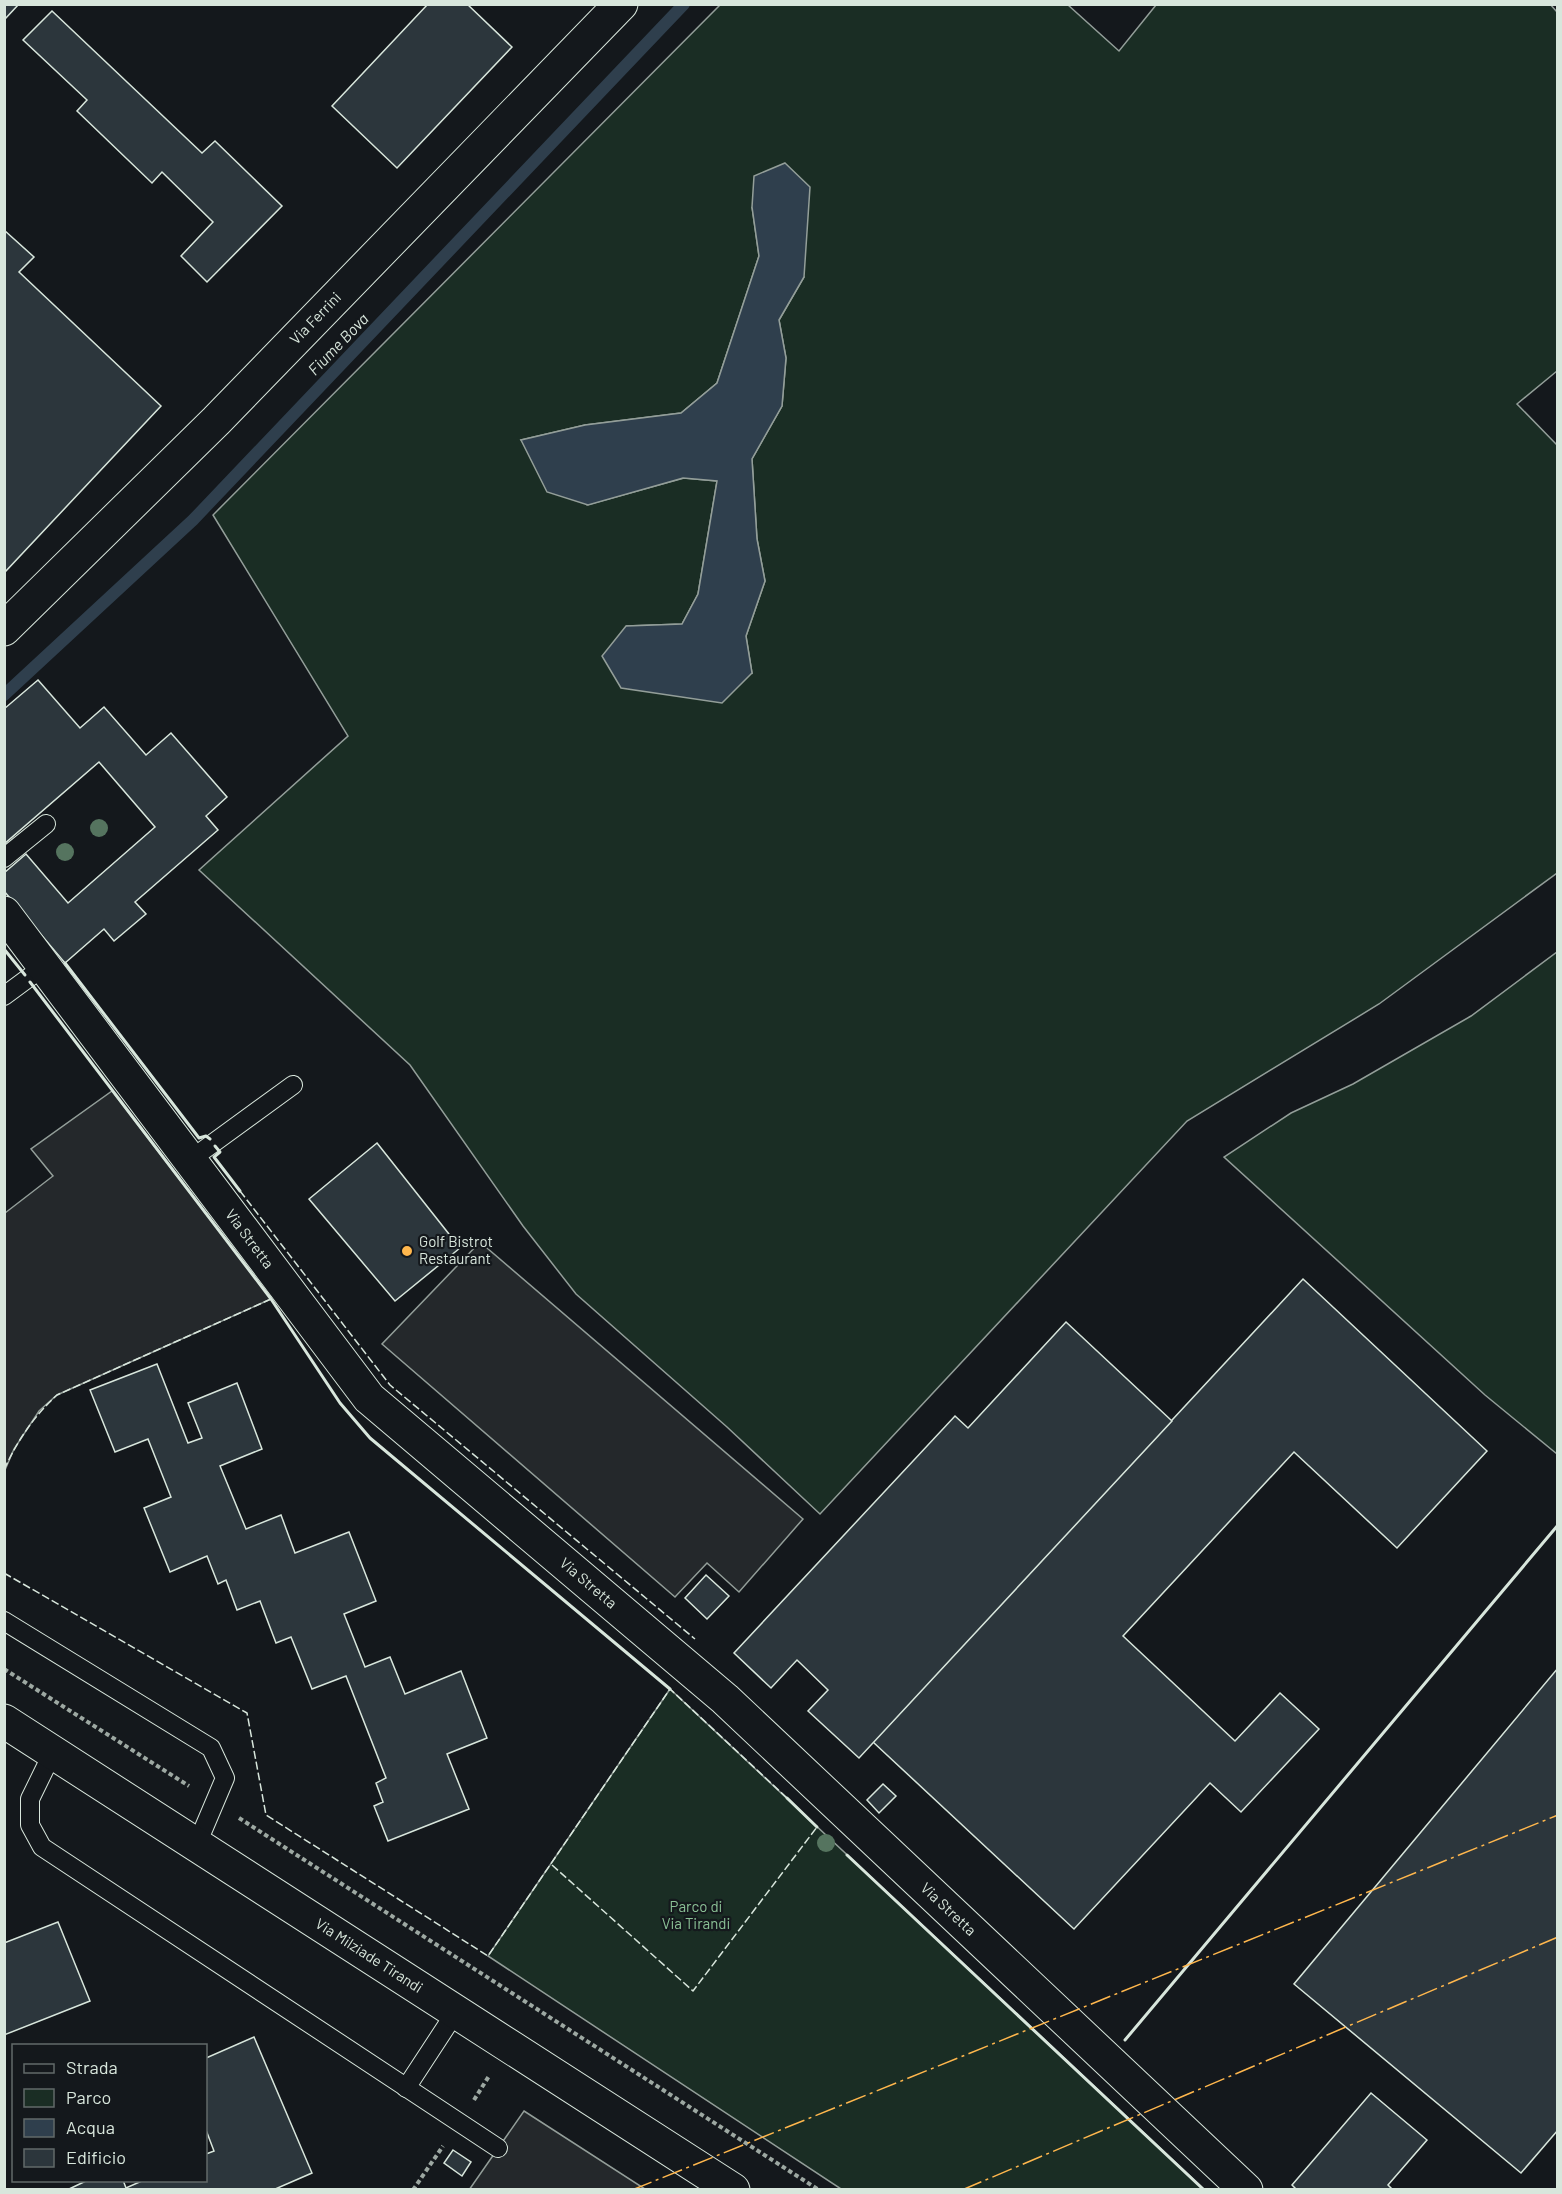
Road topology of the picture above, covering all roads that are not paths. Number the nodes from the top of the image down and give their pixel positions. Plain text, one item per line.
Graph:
1 (621, 4) edge
2 (4, 629) edge
3 (46, 824) dead end
4 (4, 858) edge
5 (4, 913) edge
6 (46, 965) junction
7 (4, 996) edge
8 (292, 1085) dead end
9 (190, 1160) junction
10 (4, 1621) edge
11 (4, 1721) edge
12 (53, 1752) junction
13 (197, 1844) junction
14 (457, 2010) junction
15 (406, 2088) junction
16 (498, 2148) dead end
17 (733, 2190) edge
18 (1246, 2190) edge

1 - 2 street, Via Ferrini
3 - 4 lane
5 - 6 street, Via Stretta
6 - 7 lane
6 - 9 street, Via Stretta
8 - 9 lane
9 - 18 street, Via Stretta
10 - 13 lane
11 - 12 street, Via Milziade Tirandi
12 - 13 street, Via Milziade Tirandi
12 - 15 lane
13 - 14 street, Via Milziade Tirandi
14 - 15 lane
14 - 17 street, Via Milziade Tirandi
15 - 16 lane

